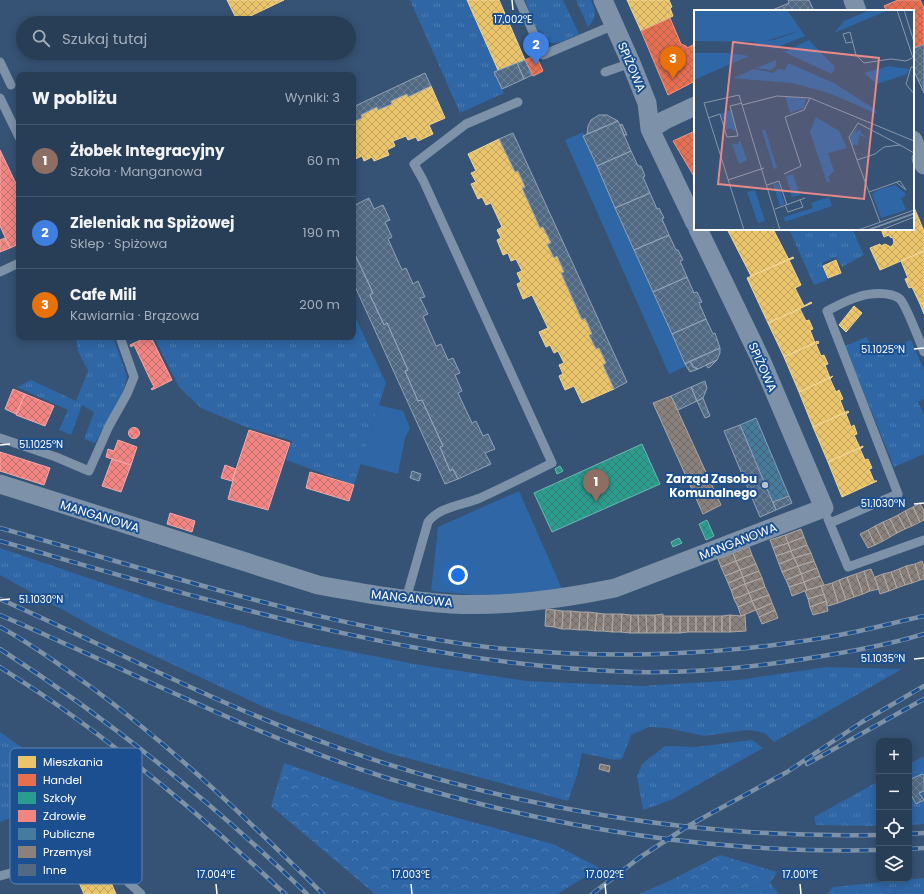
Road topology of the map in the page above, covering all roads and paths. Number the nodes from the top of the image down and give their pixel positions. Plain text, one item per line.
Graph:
1 (519, 0) edge
2 (602, 0) edge
3 (853, 0) edge
4 (857, 10) edge
5 (614, 26) junction
6 (0, 62) edge
7 (631, 63) junction
8 (605, 72) dead end
9 (11, 85) dead end
10 (0, 98) edge
11 (518, 102) dead end
12 (694, 106) edge
13 (650, 129) junction
14 (16, 131) edge
15 (914, 142) edge
16 (924, 165) edge
17 (694, 222) edge
18 (698, 230) edge
19 (16, 264) edge
20 (0, 272) edge
21 (121, 340) edge
22 (924, 352) edge
23 (0, 438) edge
24 (0, 484) edge
25 (827, 515) junction
26 (924, 540) edge
27 (406, 600) junction
28 (10, 873) edge
29 (0, 876) edge
30 (130, 884) edge
31 (140, 894) edge

1 - 5 lane
2 - 5 street, SPIŻOWA
3 - 4 street
5 - 7 street, SPIŻOWA
6 - 9 lane
7 - 8 lane
7 - 13 street, SPIŻOWA
10 - 14 lane
11 - 27 lane
12 - 13 street
13 - 17 street, SPIŻOWA
15 - 16 street
18 - 25 street, SPIŻOWA
19 - 20 lane
21 - 23 lane
22 - 25 lane
24 - 27 street, MANGANOWA
25 - 26 lane
25 - 27 street, MANGANOWA
28 - 29 lane
30 - 31 lane

